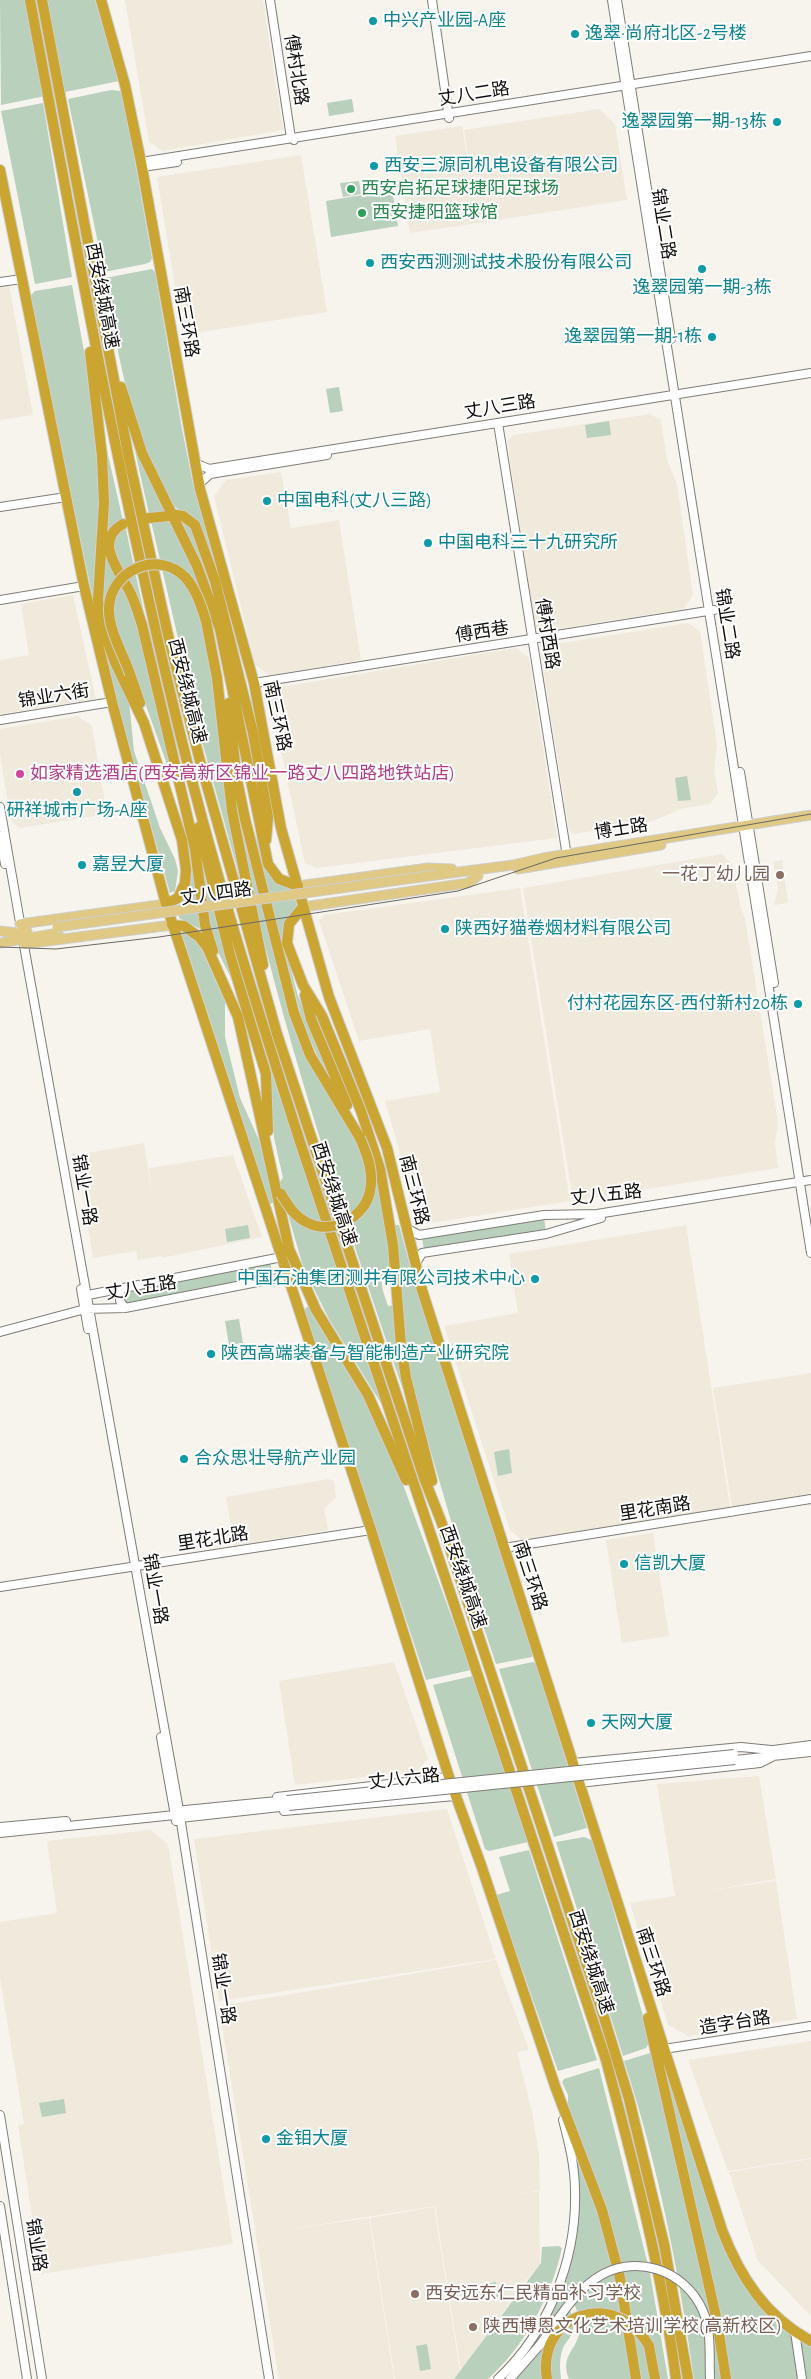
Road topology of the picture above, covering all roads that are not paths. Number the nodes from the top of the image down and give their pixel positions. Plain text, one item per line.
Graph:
1 (30, 0) edge
2 (42, 0) edge
3 (101, 0) edge
4 (270, 0) edge
5 (432, 0) edge
6 (612, 0) edge
7 (617, 0) edge
8 (811, 56) edge
9 (811, 61) edge
10 (628, 87) junction
11 (449, 116) junction
12 (294, 140) junction
13 (142, 165) junction
14 (0, 170) edge
15 (2, 186) edge
16 (80, 267) junction
17 (22, 279) junction
18 (0, 282) edge
19 (101, 312) junction
20 (811, 373) edge
21 (811, 378) edge
22 (678, 397) junction
23 (499, 425) junction
24 (195, 463) junction
25 (200, 484) junction
26 (65, 494) junction
27 (0, 502) edge
28 (0, 507) edge
29 (149, 518) dead end
30 (123, 524) dead end
31 (84, 586) junction
32 (0, 600) edge
33 (211, 600) junction
34 (712, 610) junction
35 (533, 639) junction
36 (254, 682) junction
37 (112, 702) junction
38 (176, 716) junction
39 (0, 720) edge
40 (144, 723) junction
41 (0, 806) edge
42 (811, 814) edge
43 (811, 820) edge
44 (746, 827) junction
45 (0, 836) edge
46 (566, 850) dead end
47 (265, 854) junction
48 (476, 873) junction
49 (436, 878) joint
50 (298, 886) junction
51 (166, 904) junction
52 (303, 907) junction
53 (172, 925) junction
54 (0, 931) edge
55 (21, 935) junction
56 (0, 943) edge
57 (238, 1017) junction
58 (277, 1034) junction
59 (362, 1134) junction
60 (268, 1154) junction
61 (276, 1179) junction
62 (805, 1183) edge
63 (278, 1192) junction
64 (811, 1220) edge
65 (406, 1228) junction
66 (811, 1253) edge
67 (282, 1257) junction
68 (415, 1265) junction
69 (288, 1276) junction
70 (120, 1289) junction
71 (88, 1296) junction
72 (86, 1308) junction
73 (125, 1308) junction
74 (0, 1327) edge
75 (0, 1332) edge
76 (811, 1499) edge
77 (441, 1521) junction
78 (428, 1526) junction
79 (371, 1530) junction
80 (504, 1548) junction
81 (133, 1567) junction
82 (0, 1588) edge
83 (811, 1745) edge
84 (811, 1752) edge
85 (771, 1753) junction
86 (573, 1763) junction
87 (449, 1777) junction
88 (579, 1783) junction
89 (455, 1796) junction
90 (254, 1802) junction
91 (288, 1803) junction
92 (244, 1812) junction
93 (177, 1813) junction
94 (0, 1827) edge
95 (0, 1833) edge
96 (633, 1957) junction
97 (811, 2026) edge
98 (811, 2031) edge
99 (665, 2052) junction
100 (555, 2086) junction
101 (0, 2115) edge
102 (0, 2206) edge
103 (795, 2332) junction
104 (811, 2341) edge
105 (27, 2379) edge
106 (42, 2379) edge
107 (265, 2379) edge
108 (269, 2379) edge
109 (498, 2379) edge
110 (510, 2379) edge
111 (547, 2379) edge
112 (636, 2379) edge
113 (655, 2379) edge
114 (676, 2379) edge
115 (688, 2379) edge
116 (710, 2379) edge
117 (726, 2379) edge
118 (802, 2379) edge

1 - 16 highway, 西安绕城高速
2 - 19 highway, 西安绕城高速
3 - 13 highway, 南三环路
4 - 12 street, 傅村北路
5 - 11 street
6 - 10 street, 锦业二路
7 - 10 street, 锦业二路
8 - 10 street, 丈八二路
9 - 10 street, 丈八二路
10 - 11 street, 丈八二路
10 - 22 street, 锦业二路
11 - 12 street, 丈八二路
12 - 13 street, 丈八二路
13 - 24 highway, 南三环路
14 - 15 highway
15 - 17 highway
16 - 38 highway, 西安绕城高速
16 - 40 highway
17 - 18 street
17 - 26 highway
19 - 33 highway
19 - 58 highway, 西安绕城高速
20 - 22 street, 丈八三路
21 - 22 street, 丈八三路
22 - 23 street, 丈八三路
22 - 34 street, 锦业二路
23 - 24 street, 丈八三路
23 - 25 street, 丈八三路
23 - 35 street, 傅村西路
24 - 25 highway, 南三环路
25 - 36 highway, 南三环路
26 - 27 street
26 - 28 street
26 - 31 highway
29 - 47 highway
30 - 57 highway
31 - 32 street
31 - 37 highway
33 - 47 highway
33 - 59 highway
34 - 35 street, 傅西巷
34 - 44 street, 锦业二路
35 - 36 street, 傅西巷
35 - 46 street, 傅村西路
36 - 50 highway, 南三环路
37 - 39 street, 锦业六街
37 - 51 highway
38 - 61 highway
38 - 78 highway, 西安绕城高速
40 - 51 highway
40 - 58 highway, bridge
41 - 55 street, 锦业一路
42 - 44 main road, 博士路
43 - 44 main road, 博士路
44 - 48 main road, 博士路
44 - 62 street, 锦业二路
45 - 55 street, 锦业一路
47 - 50 highway
48 - 49 main road, 博士路
48 - 50 main road
48 - 52 main road
49 - 55 main road, 丈八四路, bridge
50 - 52 highway, 南三环路
51 - 53 highway
51 - 55 main road
52 - 59 highway
52 - 65 highway, 南三环路
53 - 55 main road
53 - 57 highway
53 - 67 highway
54 - 55 main road, 丈八四路
55 - 56 main road, 丈八四路
55 - 71 street, 锦业一路
55 - 72 street, 锦业一路
57 - 60 highway
58 - 77 highway, 西安绕城高速
59 - 63 highway, bridge
59 - 77 highway
60 - 61 highway
60 - 63 highway
61 - 63 highway
62 - 64 street, 锦业二路
62 - 65 street, 丈八五路
62 - 66 street, 锦业二路
62 - 68 street, 丈八五路
63 - 78 highway
65 - 68 highway, 南三环路
67 - 69 highway
67 - 70 street, 丈八五路
68 - 80 highway, 南三环路
69 - 73 street, 丈八五路
69 - 79 highway
70 - 71 street, 丈八五路
70 - 73 street
71 - 72 street, 丈八五路
72 - 73 street, 丈八五路
72 - 74 street, 丈八五路
72 - 75 street, 丈八五路
72 - 81 street, 锦业一路
76 - 80 street, 里花南路
77 - 115 highway, 西安绕城高速
78 - 114 highway, 西安绕城高速
79 - 81 street, 里花北路
79 - 87 highway
80 - 86 highway, 南三环路
81 - 82 street, 里花北路
81 - 93 street, 锦业一路
83 - 85 street, 丈八六路
84 - 85 street, 丈八六路
85 - 86 street
85 - 88 street
85 - 91 street, 丈八六路, bridge
86 - 88 highway, 南三环路
87 - 89 highway
87 - 90 street
88 - 96 highway, 南三环路
89 - 92 street
89 - 100 highway
90 - 91 street, 丈八六路
90 - 93 street, 丈八六路
91 - 92 street, 丈八六路
92 - 93 street, 丈八六路
93 - 94 street, 丈八六路
93 - 95 street, 丈八六路
93 - 107 street, 锦业一路
93 - 108 street, 锦业一路
96 - 99 highway, 南三环路
96 - 117 highway
97 - 99 street, 造字台路
98 - 99 street, 造字台路
99 - 103 highway, 南三环路
100 - 109 street
100 - 112 highway
101 - 106 street, 锦业路
102 - 105 street, 锦业路
103 - 104 highway, 南三环路
103 - 118 street
110 - 116 street, bridge
111 - 113 highway, bridge

